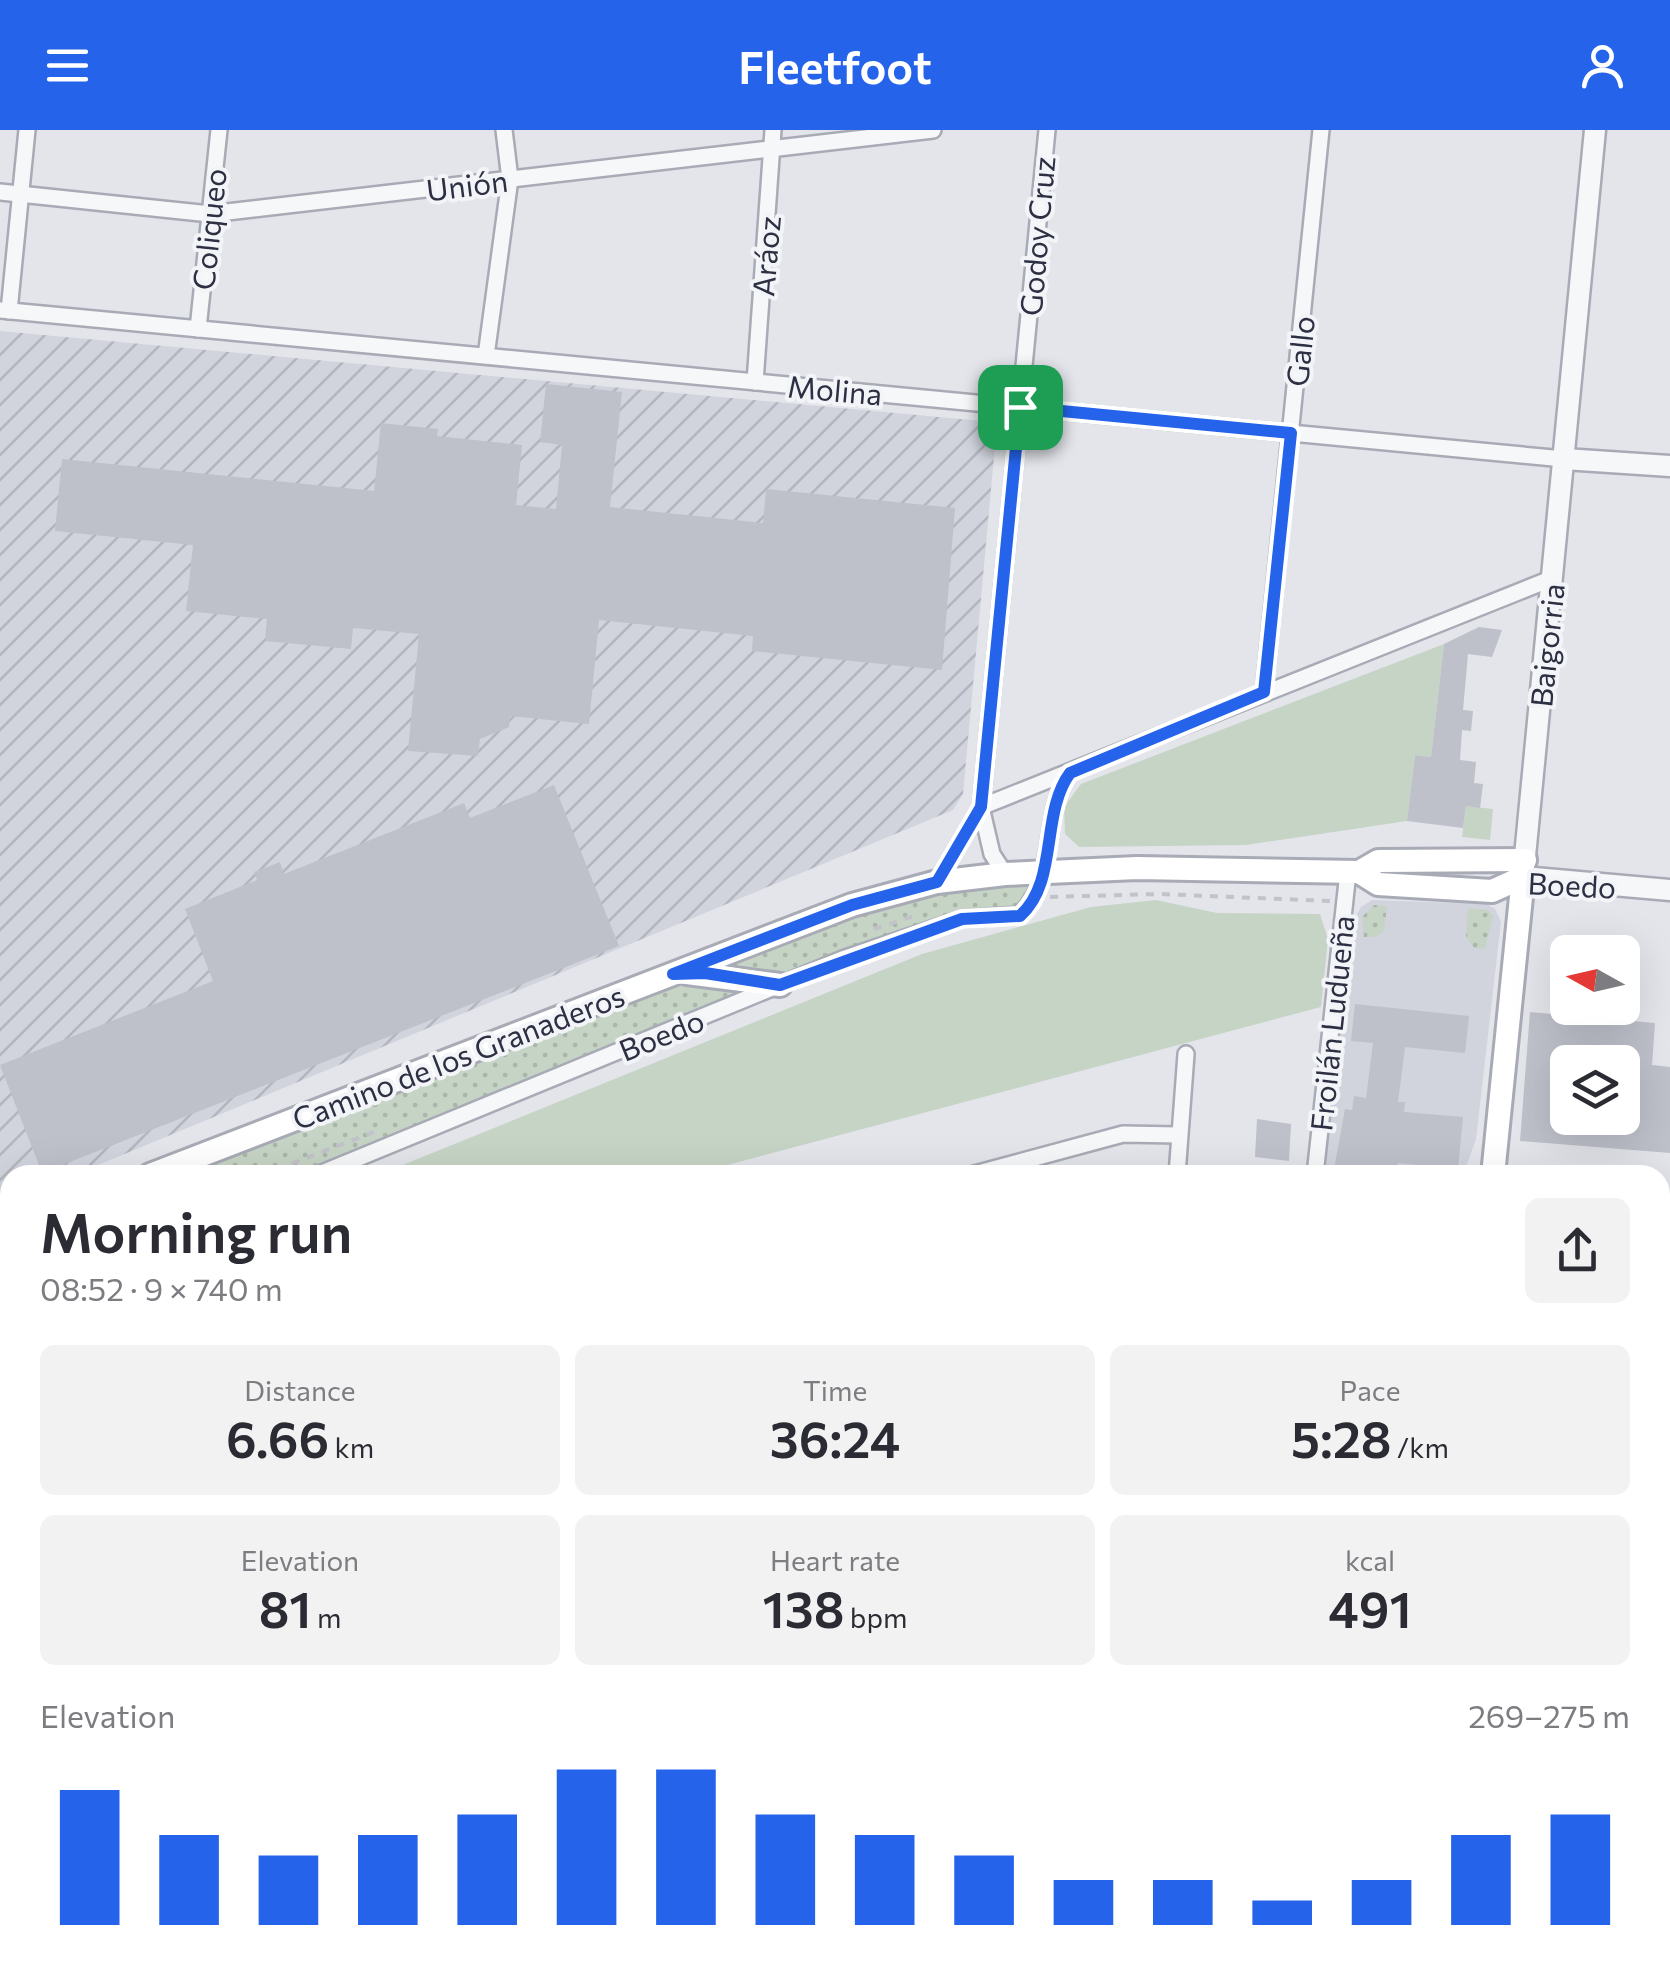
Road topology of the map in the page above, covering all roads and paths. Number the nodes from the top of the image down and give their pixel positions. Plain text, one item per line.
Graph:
1 (27, 130) edge
2 (219, 130) edge
3 (504, 130) edge
4 (772, 130) edge
5 (933, 130) edge
6 (1046, 130) edge
7 (1321, 130) edge
8 (1594, 130) edge
9 (775, 148) junction
10 (510, 179) junction
11 (0, 192) edge
12 (21, 194) junction
13 (210, 214) junction
14 (4, 310) edge
15 (198, 329) junction
16 (486, 356) junction
17 (755, 382) junction
18 (1020, 407) junction
19 (1291, 433) junction
20 (1564, 460) junction
21 (1670, 466) edge
22 (1553, 578) junction
23 (1264, 692) junction
24 (1070, 773) junction
25 (981, 807) junction
26 (1524, 868) junction
27 (1043, 872) junction
28 (1353, 872) junction
29 (1006, 874) junction
30 (937, 882) junction
31 (1670, 890) edge
32 (673, 974) junction
33 (780, 985) junction
34 (1186, 1054) dead end
35 (1178, 1135) junction
36 (176, 1165) edge
37 (341, 1165) edge
38 (1007, 1165) edge
39 (1177, 1165) edge
40 (1315, 1165) edge
41 (1491, 1165) edge

1 - 12 street
2 - 13 street, Coliqueo
3 - 10 street
4 - 9 street, Aráoz
5 - 9 street, Unión
6 - 18 street, Godoy Cruz
7 - 19 street, Gallo
8 - 20 street, Baigorria
9 - 10 street, Unión
9 - 17 street, Aráoz
10 - 13 street, Unión
10 - 16 street
11 - 12 street, Unión
12 - 13 street, Unión
12 - 14 street
13 - 15 street, Coliqueo
14 - 15 street, Molina
15 - 16 street, Molina
16 - 17 street, Molina
17 - 18 street, Molina
18 - 19 street, Molina
18 - 25 street, Godoy Cruz
19 - 20 street, Molina
19 - 23 street, Gallo
20 - 21 street, Molina
20 - 22 street, Baigorria
22 - 23 street
22 - 26 street, Baigorria
23 - 24 street
24 - 25 street
24 - 27 street, Boedo
25 - 29 street, Godoy Cruz
25 - 30 street
26 - 28 main road, Boedo
26 - 31 street, Boedo
26 - 41 main road, Baigorria
27 - 28 main road, Boedo
27 - 29 main road, Boedo
27 - 33 street, Boedo
28 - 40 street, Froilán Ludueña
29 - 30 main road, Camino de los Granaderos
30 - 32 main road, Camino de los Granaderos
32 - 33 main road
32 - 36 main road, Camino de los Granaderos
33 - 37 street, Boedo
34 - 35 street
35 - 38 street
35 - 39 street

